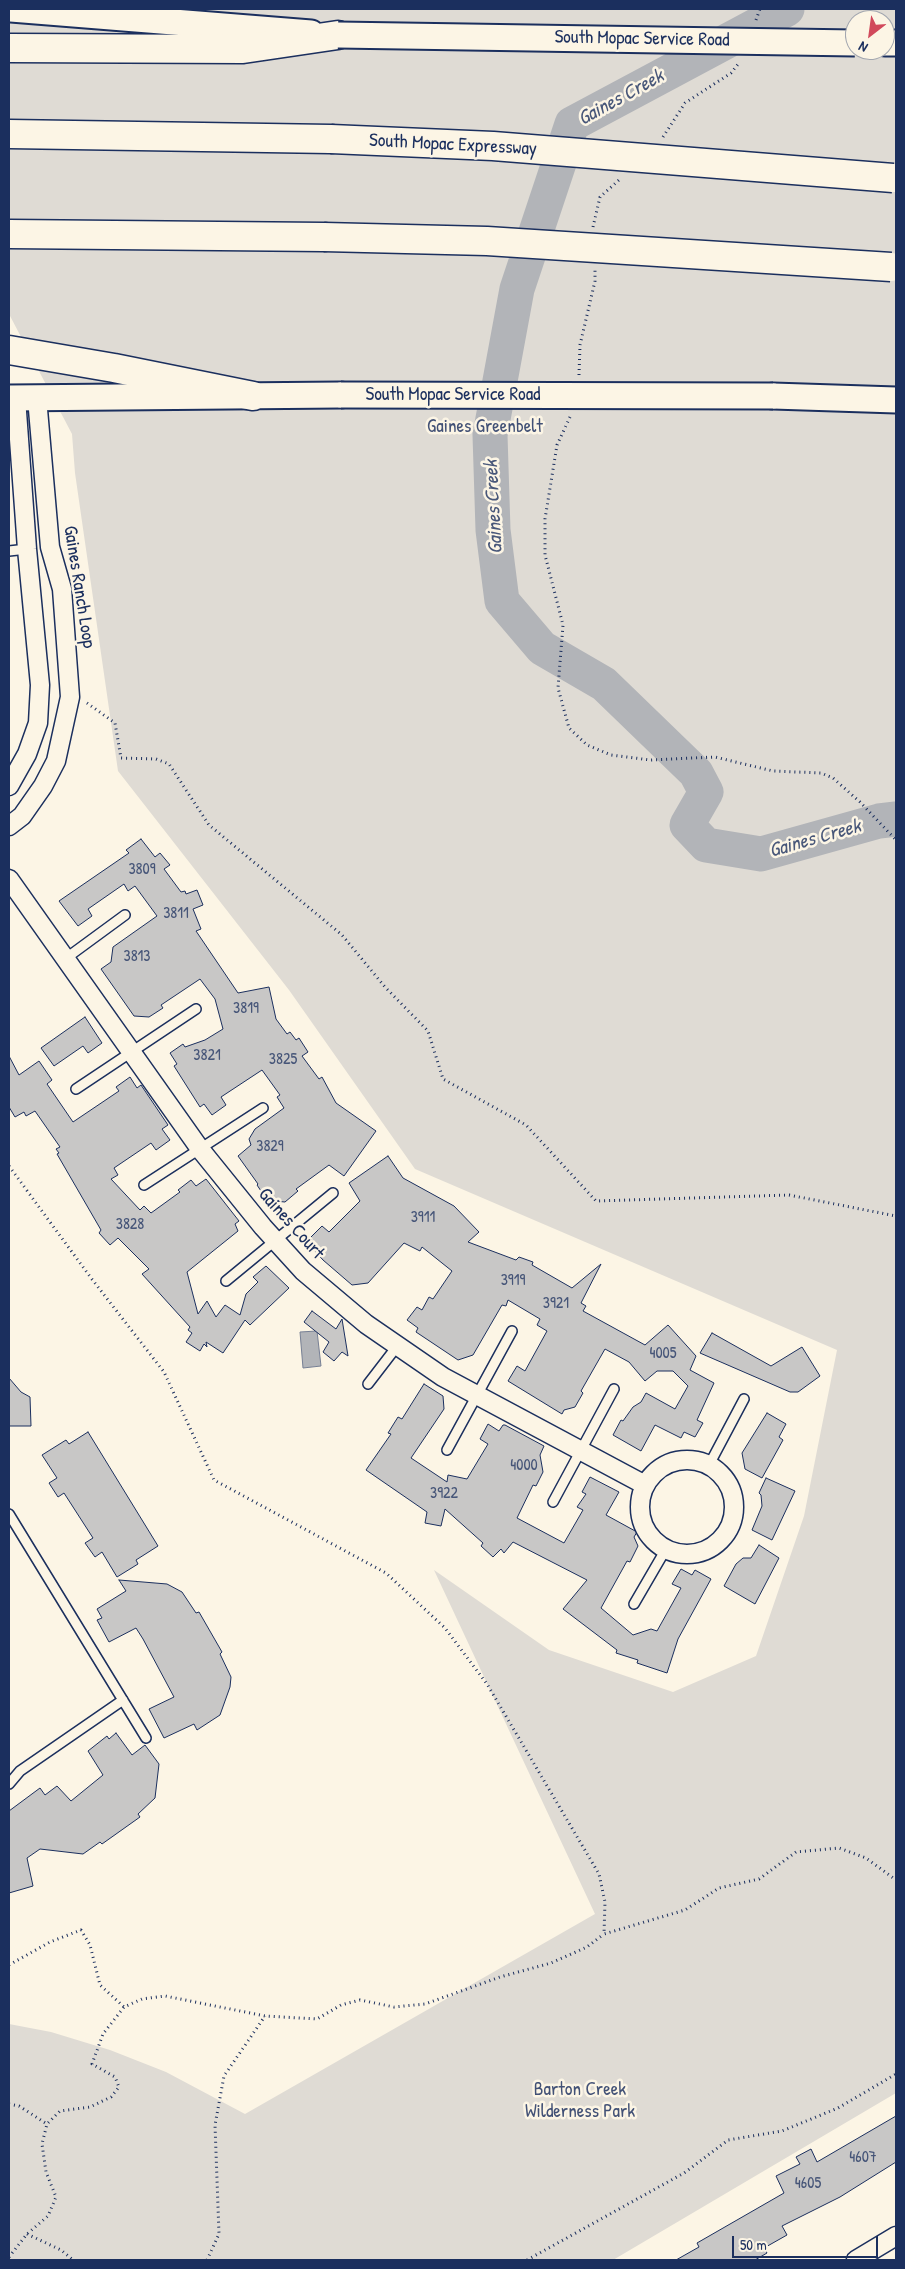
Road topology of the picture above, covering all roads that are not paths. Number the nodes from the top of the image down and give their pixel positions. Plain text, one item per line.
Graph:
1 (11, 9) edge
2 (338, 35) junction
3 (845, 43) edge
4 (9, 48) edge
5 (9, 134) edge
6 (894, 178) edge
7 (9, 234) edge
8 (894, 267) edge
9 (9, 350) edge
10 (253, 396) junction
11 (20, 398) edge
12 (896, 400) edge
13 (50, 548) junction
14 (27, 549) junction
15 (9, 551) edge
16 (9, 786) edge
17 (9, 826) edge
18 (9, 879) edge
19 (125, 915) dead end
20 (64, 959) junction
21 (196, 1010) dead end
22 (130, 1053) junction
23 (76, 1089) dead end
24 (264, 1108) dead end
25 (200, 1149) junction
26 (144, 1186) dead end
27 (333, 1193) dead end
28 (275, 1241) junction
29 (226, 1281) dead end
30 (512, 1330) dead end
31 (398, 1345) junction
32 (368, 1384) dead end
33 (614, 1389) dead end
34 (477, 1395) junction
35 (744, 1399) dead end
36 (447, 1450) dead end
37 (580, 1451) junction
38 (709, 1466) junction
39 (645, 1486) junction
40 (553, 1502) dead end
41 (9, 1514) edge
42 (666, 1549) junction
43 (634, 1604) dead end
44 (123, 1700) junction
45 (146, 1738) dead end
46 (9, 1784) edge
47 (896, 2236) edge
48 (856, 2260) edge

1 - 2 main road, South Mopac Service Road
2 - 3 main road, South Mopac Service Road, bridge
2 - 4 highway
5 - 6 highway, South Mopac Expressway, bridge
7 - 8 highway, bridge
9 - 10 highway
10 - 11 main road, South Mopac Service Road
10 - 12 main road, South Mopac Service Road, bridge
11 - 13 street, Gaines Ranch Loop
11 - 14 street
13 - 14 street
13 - 17 street, Gaines Ranch Loop
14 - 15 lane
14 - 16 street
18 - 20 street, Gaines Court
19 - 20 lane
20 - 22 street, Gaines Court
21 - 22 lane
22 - 23 lane
22 - 25 street, Gaines Court
24 - 25 lane
25 - 26 lane
25 - 28 street, Gaines Court
27 - 28 lane
28 - 29 lane
28 - 31 street, Gaines Court
30 - 34 lane
31 - 32 lane
31 - 34 street, Gaines Court
33 - 37 lane
34 - 36 lane
34 - 37 street, Gaines Court
35 - 38 lane
37 - 39 street, Gaines Court
37 - 40 lane
38 - 39 street
38 - 42 street
39 - 42 street
41 - 44 lane
42 - 43 lane
44 - 45 lane
44 - 46 lane
47 - 48 street

